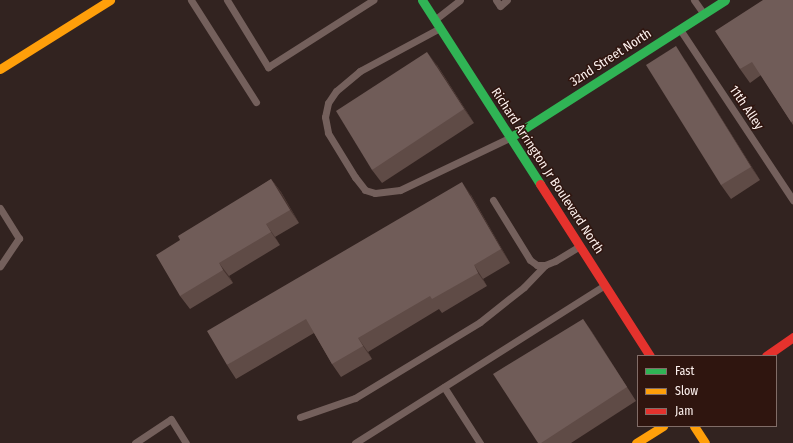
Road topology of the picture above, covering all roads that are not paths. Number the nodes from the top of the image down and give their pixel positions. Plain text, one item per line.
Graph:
1 (110, 0) edge
2 (191, 0) edge
3 (227, 0) edge
4 (373, 0) edge
5 (422, 0) edge
6 (460, 0) edge
7 (496, 0) edge
8 (507, 0) edge
9 (694, 0) edge
10 (725, 0) edge
11 (703, 14) junction
12 (434, 19) junction
13 (440, 28) junction
14 (680, 29) junction
15 (0, 69) edge
16 (256, 102) dead end
17 (511, 137) junction
18 (494, 200) dead end
19 (793, 200) edge
20 (0, 208) edge
21 (580, 246) junction
22 (545, 265) junction
23 (0, 266) edge
24 (604, 285) junction
25 (793, 338) edge
26 (649, 355) edge
27 (768, 355) edge
28 (444, 387) junction
29 (300, 417) dead end
30 (661, 427) edge
31 (695, 427) edge
32 (648, 440) edge
33 (135, 443) edge
34 (186, 443) edge
35 (355, 443) edge
36 (480, 443) edge
37 (636, 443) edge
38 (705, 443) edge

1 - 15 street
2 - 16 lane
3 - 4 lane
5 - 12 street, Richard Arrington Jr Boulevard North
6 - 12 lane
7 - 8 lane
9 - 11 lane
10 - 11 street, 32nd Street North
11 - 14 street, 32nd Street North
12 - 13 street, Richard Arrington Jr Boulevard North
13 - 17 street, Richard Arrington Jr Boulevard North
13 - 17 lane
14 - 17 street, 32nd Street North
14 - 19 lane, 11th Alley
17 - 21 street, Richard Arrington Jr Boulevard North
18 - 22 lane
20 - 23 lane
21 - 22 lane
21 - 24 street, Richard Arrington Jr Boulevard North
22 - 29 lane
24 - 26 street, Richard Arrington Jr Boulevard North
24 - 28 lane
25 - 27 street
28 - 35 lane
28 - 36 lane
30 - 32 street
31 - 38 street
32 - 37 street
33 - 34 lane

